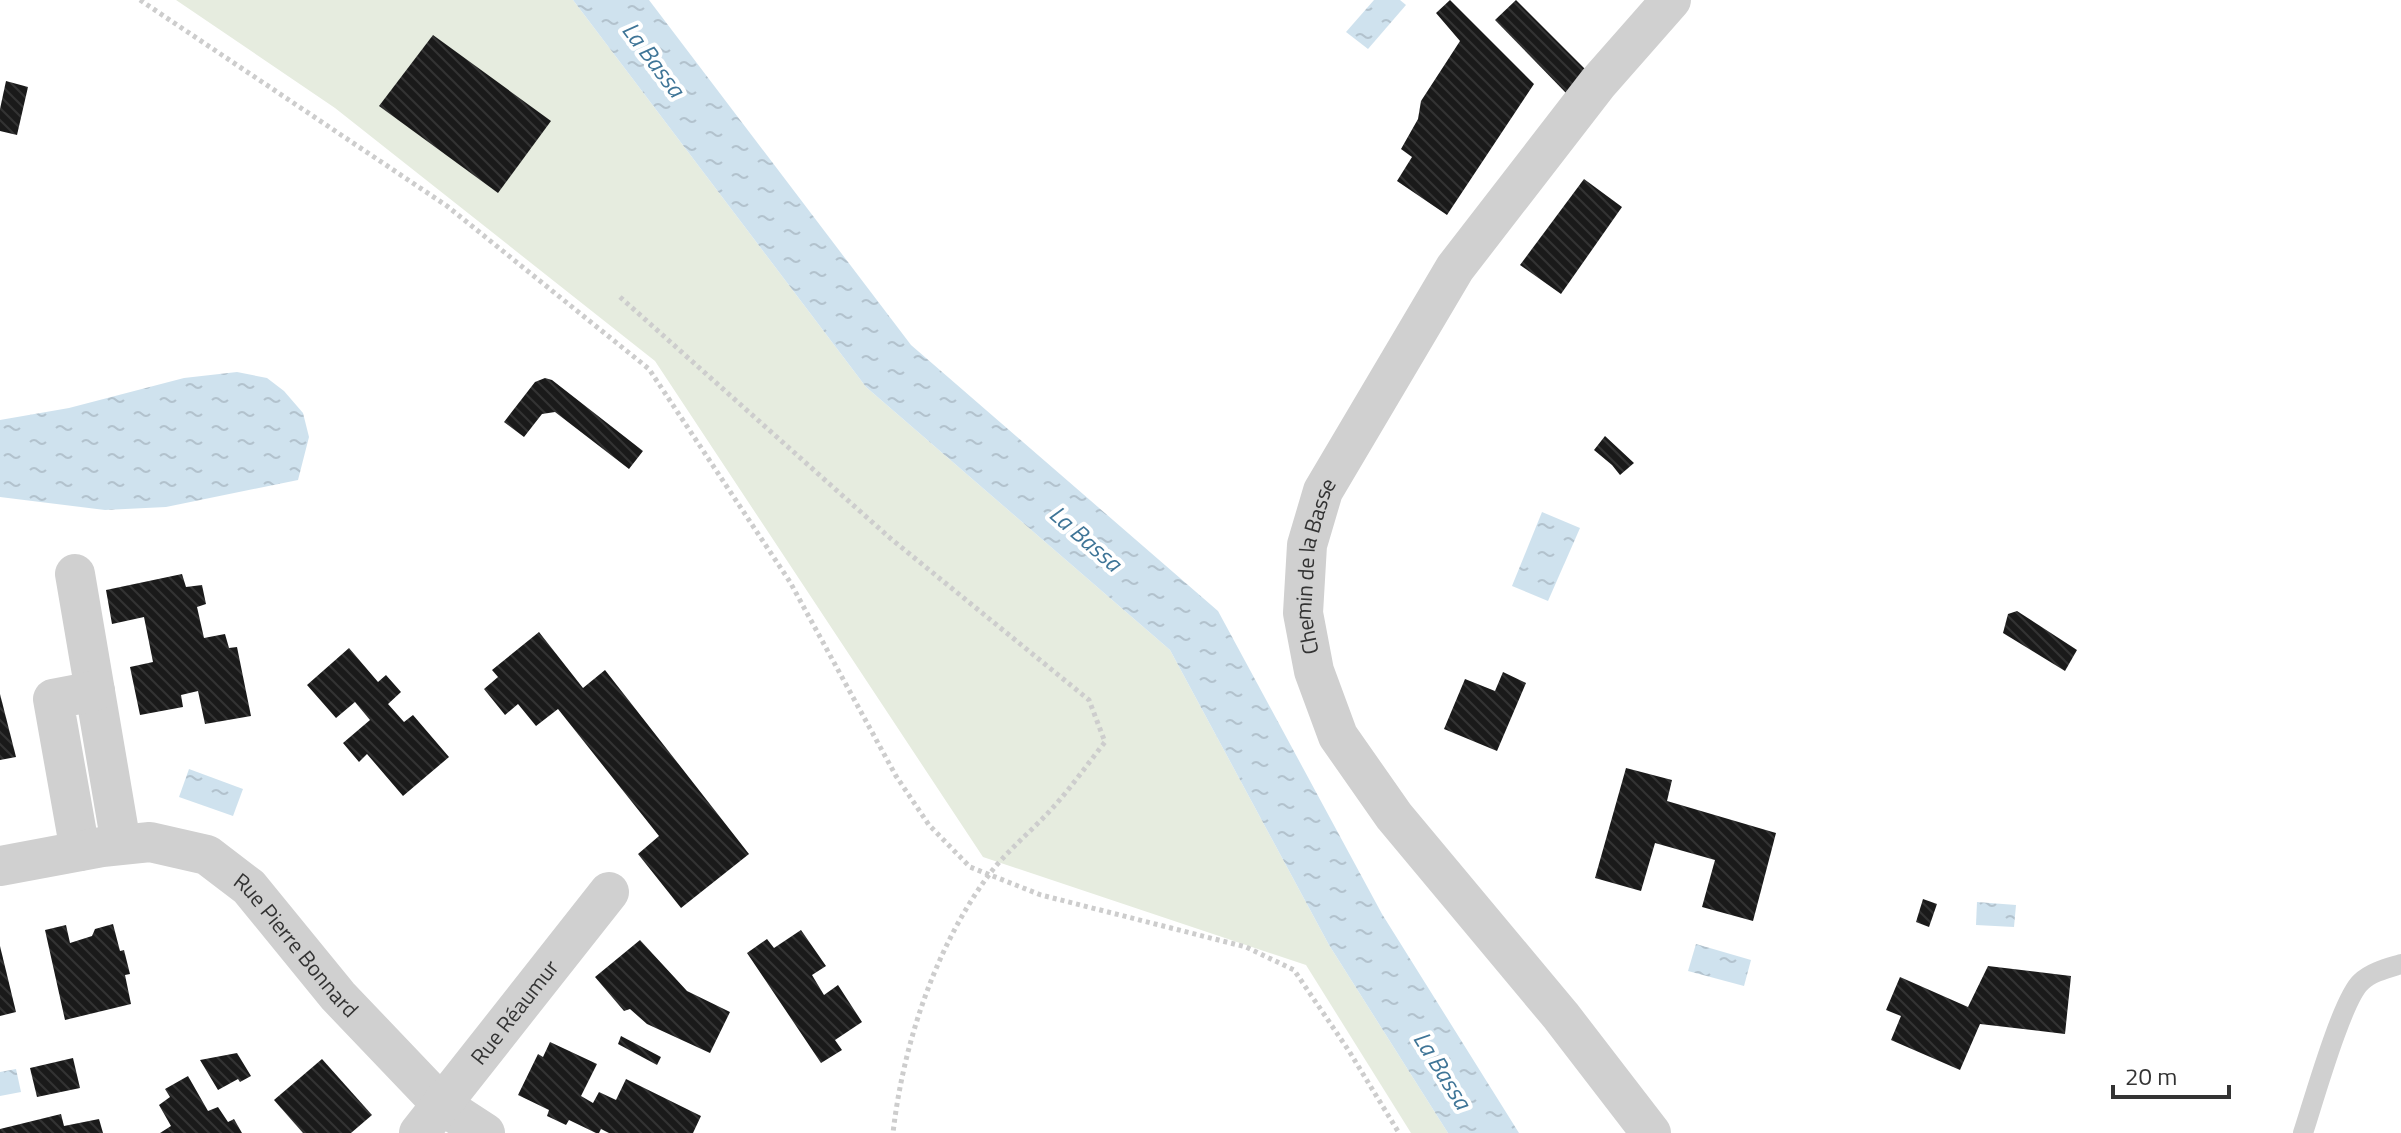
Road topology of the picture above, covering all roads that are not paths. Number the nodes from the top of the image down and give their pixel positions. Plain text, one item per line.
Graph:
1 (1671, 0) edge
2 (75, 574) dead end
3 (95, 691) junction
4 (121, 844) junction
5 (80, 851) junction
6 (0, 866) edge
7 (609, 892) dead end
8 (2401, 964) edge
9 (431, 1119) edge
10 (485, 1133) edge
11 (1651, 1133) edge
12 (2303, 1133) edge

1 - 11 street, Chemin de la Basse
2 - 3 street
3 - 4 street
3 - 5 street
4 - 5 street, Rue Pierre Bonnard
4 - 9 street, Rue Pierre Bonnard
5 - 6 street, Rue Pierre Bonnard
7 - 9 street, Rue Réaumur
8 - 12 lane
9 - 10 street, Rue Pierre Bonnard

